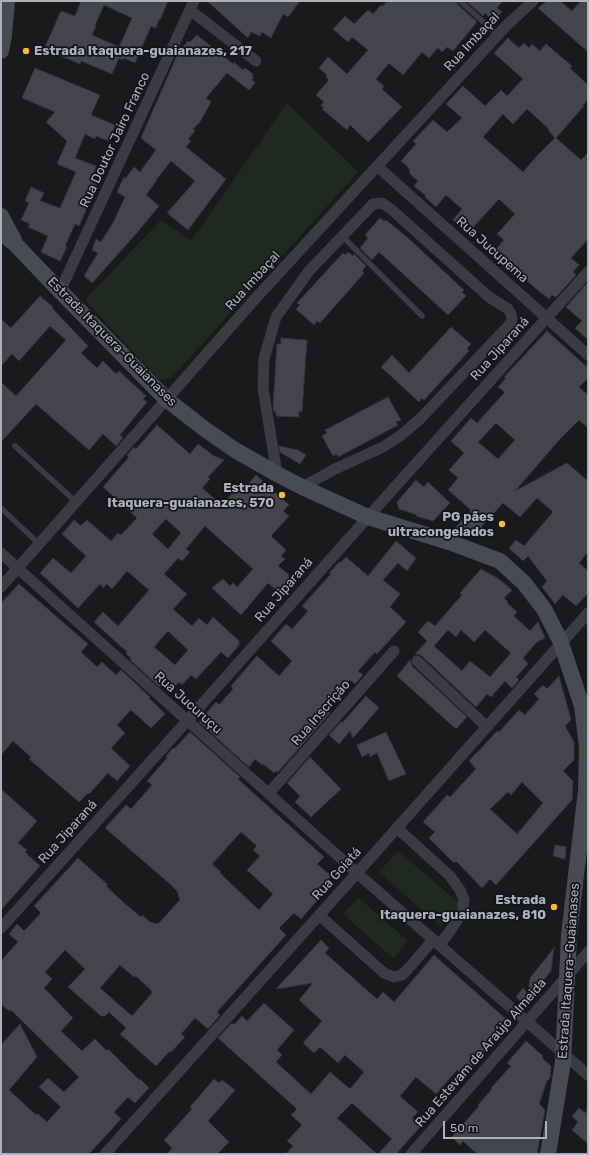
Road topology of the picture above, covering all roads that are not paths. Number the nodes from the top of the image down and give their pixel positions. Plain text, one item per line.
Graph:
1 (3, 1) edge
2 (7, 1) edge
3 (460, 1) edge
4 (533, 1) edge
5 (1, 6) edge
6 (192, 6) edge
7 (498, 35) junction
8 (1, 51) edge
9 (256, 61) dead end
10 (377, 166) junction
11 (1, 216) edge
12 (1, 232) edge
13 (342, 236) junction
14 (16, 245) junction
15 (588, 272) edge
16 (60, 291) junction
17 (422, 316) dead end
18 (546, 318) junction
19 (588, 355) edge
20 (166, 399) junction
21 (15, 446) dead end
22 (277, 474) junction
23 (302, 486) junction
24 (76, 502) junction
25 (1, 508) edge
26 (368, 517) junction
27 (38, 544) junction
28 (1, 553) edge
29 (17, 568) junction
30 (1, 587) edge
31 (588, 613) edge
32 (561, 644) junction
33 (394, 651) dead end
34 (417, 661) dead end
35 (187, 721) junction
36 (487, 727) junction
37 (269, 793) junction
38 (397, 828) junction
39 (357, 873) junction
40 (319, 915) junction
41 (1, 928) edge
42 (436, 942) junction
43 (588, 952) edge
44 (568, 974) junction
45 (527, 1022) junction
46 (564, 1053) junction
47 (588, 1074) edge
48 (105, 1154) edge
49 (411, 1154) edge
50 (548, 1154) edge

1 - 5 main road
2 - 8 main road
3 - 7 lane
4 - 7 street, Rua Imbaçal
6 - 9 street
6 - 16 street, Rua Doutor Jairo Franco
7 - 10 street, Rua Imbaçal
10 - 18 street, Rua Jucupema
10 - 20 street, Rua Imbaçal
11 - 14 main road, Estrada Itaquera-Guaianases
12 - 14 main road, Estrada Itaquera-Guaianases
13 - 17 lane
13 - 22 street
13 - 23 street
14 - 16 main road, Estrada Itaquera-Guaianases
15 - 18 street, Rua Jiparaná
16 - 20 main road, Estrada Itaquera-Guaianases
18 - 19 street, Rua Jucupema
18 - 26 street, Rua Jiparaná
20 - 22 main road, Estrada Itaquera-Guaianases
20 - 24 street, Rua Imbaçal
21 - 24 lane
22 - 23 main road, Estrada Itaquera-Guaianases
23 - 26 main road, Estrada Itaquera-Guaianases
24 - 27 street, Rua Imbaçal
25 - 27 lane
26 - 32 main road, Estrada Itaquera-Guaianases
26 - 35 street, Rua Jiparaná
27 - 29 street, Rua Imbaçal
28 - 29 street, Rua Jucuruçu
29 - 30 street, Rua Imbaçal
29 - 35 street, Rua Jucuruçu
31 - 32 street, Rua Goiatá
32 - 36 street, Rua Goiatá
32 - 44 main road, Estrada Itaquera-Guaianases
33 - 37 street, Rua Inscrição
34 - 36 street
35 - 37 street, Rua Jucuruçu
35 - 41 street, Rua Jiparaná
36 - 38 street, Rua Goiatá
37 - 39 street, Rua Jucuruçu
38 - 39 street, Rua Goiatá
38 - 42 street
39 - 40 street, Rua Goiatá
39 - 42 street, Rua Jucuruçu
40 - 42 street
40 - 48 street, Rua Goiatá
42 - 45 street
43 - 44 street, Rua Estevam de Araújo Almeida
44 - 45 street, Rua Estevam de Araújo Almeida
44 - 46 main road, Estrada Itaquera-Guaianases
45 - 46 street
45 - 49 street, Rua Estevam de Araújo Almeida
46 - 47 street
46 - 50 main road, Estrada Itaquera-Guaianases

